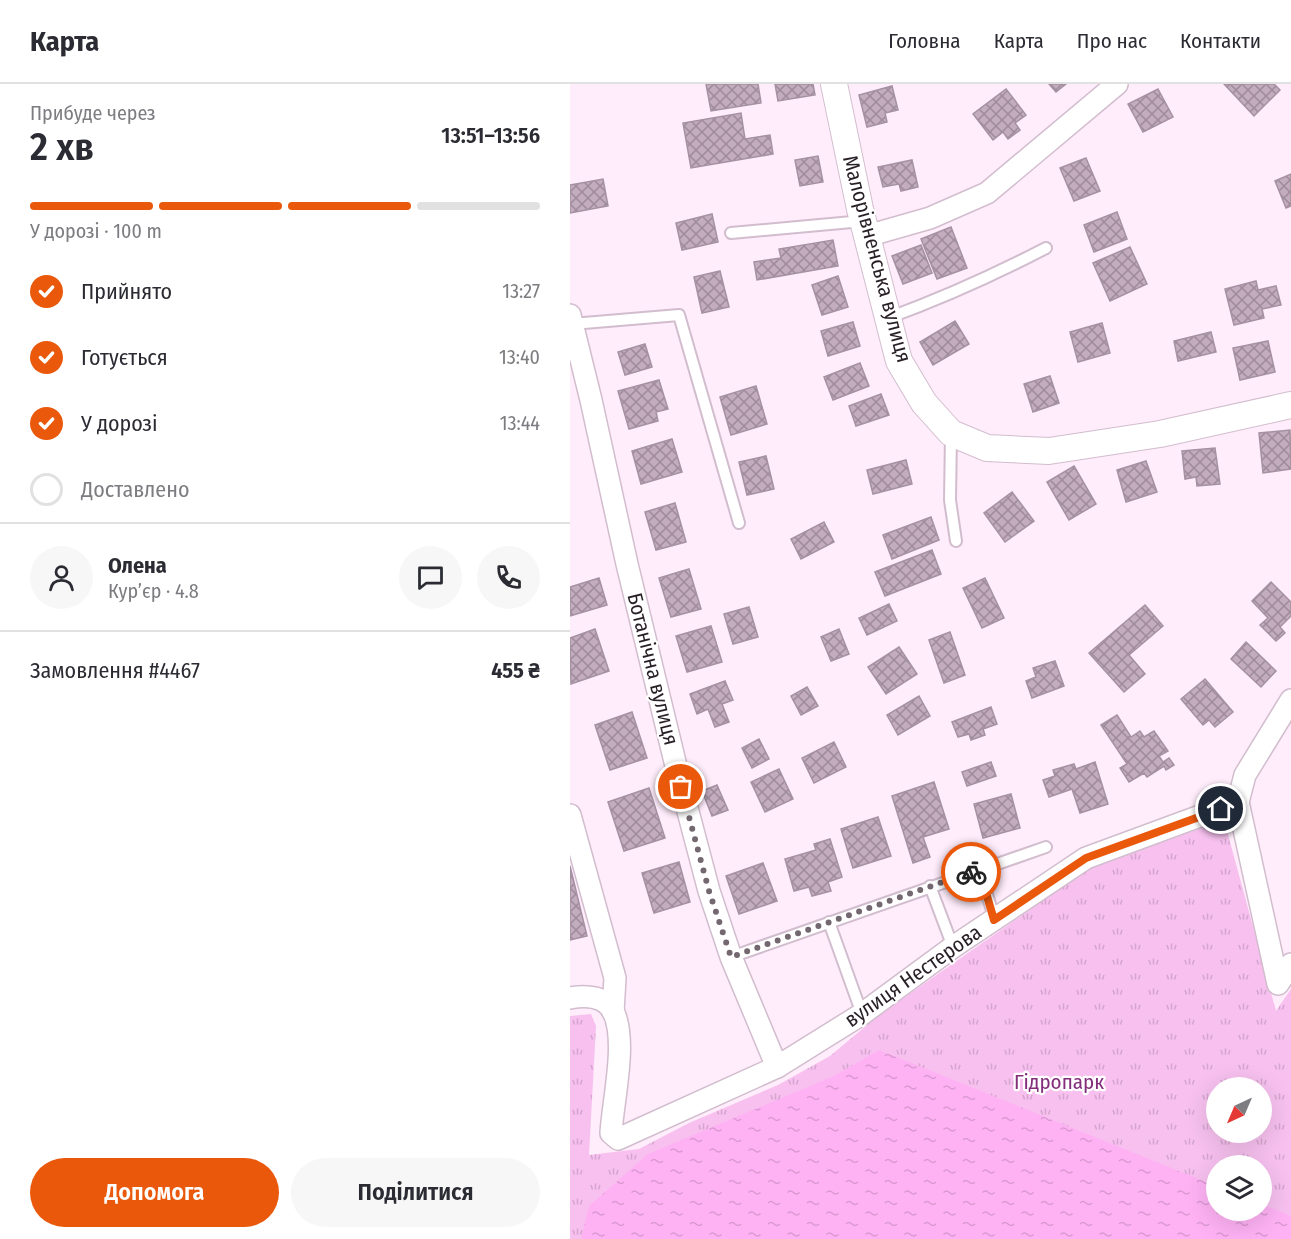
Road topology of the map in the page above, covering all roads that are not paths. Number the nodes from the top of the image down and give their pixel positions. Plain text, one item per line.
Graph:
1 (834, 84) edge
2 (1117, 84) edge
3 (866, 229) junction
4 (731, 232) dead end
5 (1046, 248) dead end
6 (888, 318) junction
7 (571, 319) edge
8 (1291, 405) edge
9 (951, 433) junction
10 (739, 523) dead end
11 (956, 541) dead end
12 (1291, 700) edge
13 (1238, 801) junction
14 (570, 815) edge
15 (1046, 847) dead end
16 (979, 869) junction
17 (930, 886) junction
18 (994, 920) junction
19 (828, 922) junction
20 (953, 947) junction
21 (731, 957) junction
22 (1291, 964) edge
23 (570, 998) edge
24 (614, 1012) junction
25 (862, 1014) junction
26 (777, 1066) junction

1 - 3 street, Малорівненська вулиця
2 - 3 street
3 - 4 lane
3 - 6 street, Малорівненська вулиця
5 - 6 lane
6 - 9 street, Малорівненська вулиця
7 - 10 lane
7 - 21 street, Ботанічна вулиця
8 - 9 street, Малорівненська вулиця
9 - 11 lane
12 - 13 street
13 - 18 street, вулиця Нестерова
13 - 22 street
14 - 24 street
15 - 16 lane
16 - 17 lane
16 - 18 lane
17 - 19 lane
17 - 20 lane
18 - 20 street, вулиця Нестерова
19 - 21 lane
19 - 25 lane
20 - 25 street, вулиця Нестерова
21 - 26 street, Ботанічна вулиця
23 - 24 street
24 - 26 street
25 - 26 street, вулиця Нестерова

